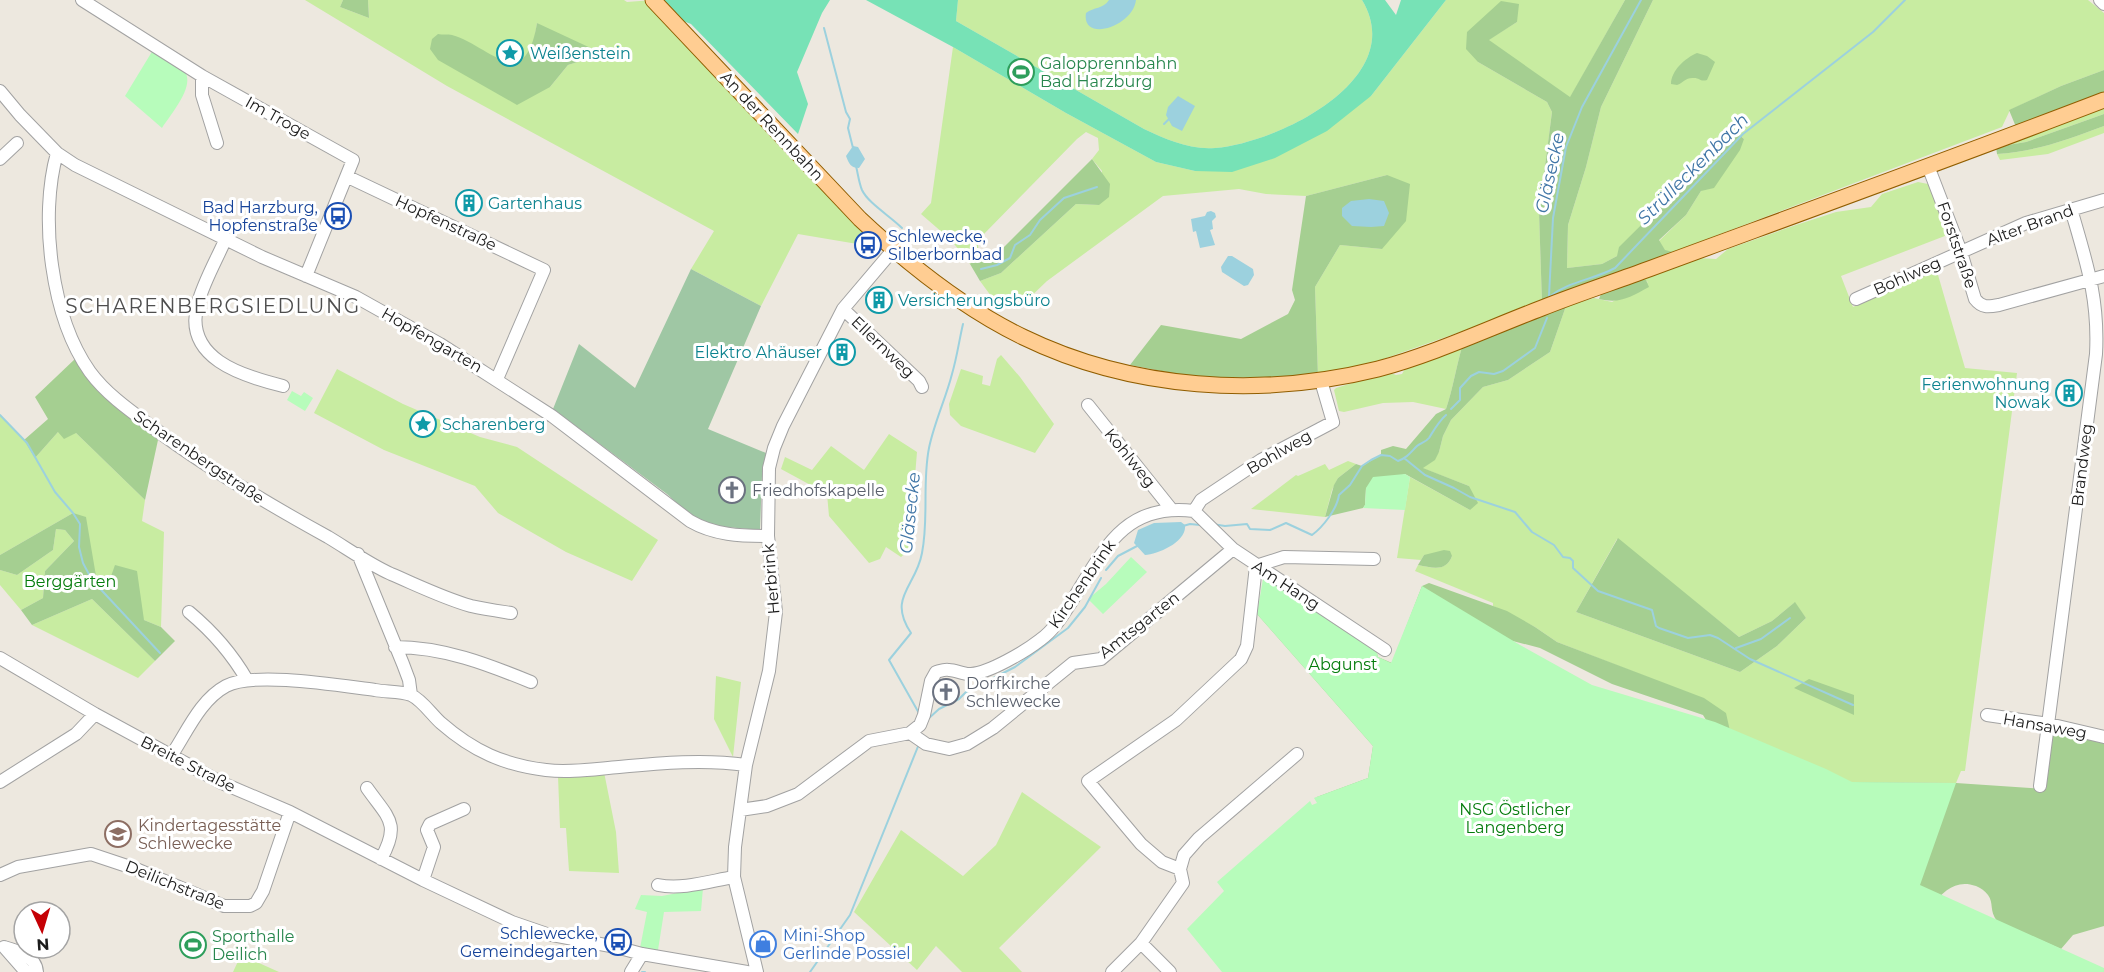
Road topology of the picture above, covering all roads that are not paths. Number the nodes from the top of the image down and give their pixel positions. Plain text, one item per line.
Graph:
1 (82, 0) edge
2 (653, 0) edge
3 (2100, 0) edge
4 (2104, 4) edge
5 (202, 76) junction
6 (0, 91) edge
7 (2104, 100) edge
8 (17, 143) dead end
9 (217, 143) dead end
10 (57, 153) junction
11 (0, 159) edge
12 (1928, 166) junction
13 (348, 177) junction
14 (2104, 200) edge
15 (2070, 209) junction
16 (226, 238) junction
17 (893, 250) junction
18 (1959, 253) junction
19 (306, 276) junction
20 (2104, 276) edge
21 (2091, 279) junction
22 (1856, 299) dead end
23 (843, 309) junction
24 (496, 379) junction
25 (1321, 381) junction
26 (283, 386) dead end
27 (922, 387) dead end
28 (1088, 405) dead end
29 (1172, 510) junction
30 (1202, 518) junction
31 (768, 536) junction
32 (1233, 549) junction
33 (358, 554) junction
34 (1374, 559) dead end
35 (1257, 566) junction
36 (189, 612) dead end
37 (511, 613) dead end
38 (395, 647) junction
39 (1385, 650) dead end
40 (0, 658) edge
41 (247, 680) junction
42 (531, 681) dead end
43 (411, 695) junction
44 (95, 714) junction
45 (1987, 716) dead end
46 (2049, 724) junction
47 (919, 731) junction
48 (2104, 736) edge
49 (1297, 754) dead end
50 (171, 756) junction
51 (746, 765) junction
52 (0, 782) edge
53 (2040, 786) dead end
54 (367, 788) dead end
55 (464, 809) dead end
56 (740, 810) junction
57 (290, 812) junction
58 (381, 858) junction
59 (1180, 869) junction
60 (0, 875) edge
61 (734, 876) junction
62 (423, 880) junction
63 (658, 885) dead end
64 (1141, 943) junction
65 (2, 944) edge
66 (642, 954) junction
67 (26, 972) edge
68 (37, 972) edge
69 (631, 972) edge
70 (747, 972) edge
71 (757, 972) edge
72 (1112, 972) edge
73 (1170, 972) edge

1 - 5 street, Im Troge
2 - 17 main road, An der Rennbahn
3 - 4 street
5 - 9 street
5 - 13 street, Im Troge
6 - 10 street, Hopfengarten
7 - 12 main road, An der Rennbahn
8 - 11 street
10 - 16 street, Hopfengarten
10 - 33 street, Scharenbergstraße
12 - 18 street, Forststraße
12 - 25 main road, An der Rennbahn
13 - 19 street
13 - 24 street, Hopfenstraße
14 - 15 street, Alter Brand
15 - 18 street, Alter Brand
15 - 21 street, Brandweg
16 - 19 street, Hopfengarten
16 - 26 street
17 - 23 street, Herbrink
17 - 25 main road, An der Rennbahn
18 - 21 street, Forststraße
18 - 22 street, Bohlweg
19 - 24 street, Hopfengarten
20 - 21 street, Forststraße
21 - 46 street, Brandweg
23 - 27 street, Ellernweg
23 - 31 street, Herbrink
24 - 31 street, Hopfengarten
25 - 30 street, Bohlweg
28 - 29 street, Kohlweg
29 - 30 street, Kirchenbrink
29 - 47 street, Kirchenbrink
30 - 32 street, Am Hang
31 - 51 street, Herbrink
32 - 35 street, Am Hang
32 - 47 street, Amtsgarten
33 - 37 street, Scharenbergstraße
33 - 38 street
34 - 35 street
35 - 39 street, Am Hang
35 - 59 street
36 - 41 street
38 - 42 street
38 - 43 street
40 - 44 street, Breite Straße
41 - 43 street
41 - 50 street
43 - 51 street
44 - 50 street, Breite Straße
44 - 52 street
45 - 46 street, Hansaweg
46 - 48 street, Hansaweg
46 - 53 street, Brandweg
47 - 56 street
49 - 59 street
50 - 57 street, Breite Straße
51 - 56 street, Herbrink
54 - 58 street
55 - 62 street
56 - 61 street, Herbrink
57 - 58 street, Breite Straße
57 - 60 street, Deilichstraße
58 - 62 street, Breite Straße
59 - 64 street
61 - 63 street
61 - 71 street, Herbrink
62 - 66 street, Breite Straße
64 - 72 street
64 - 73 street
65 - 67 street
65 - 68 street
66 - 69 street
66 - 70 street, Breite Straße

